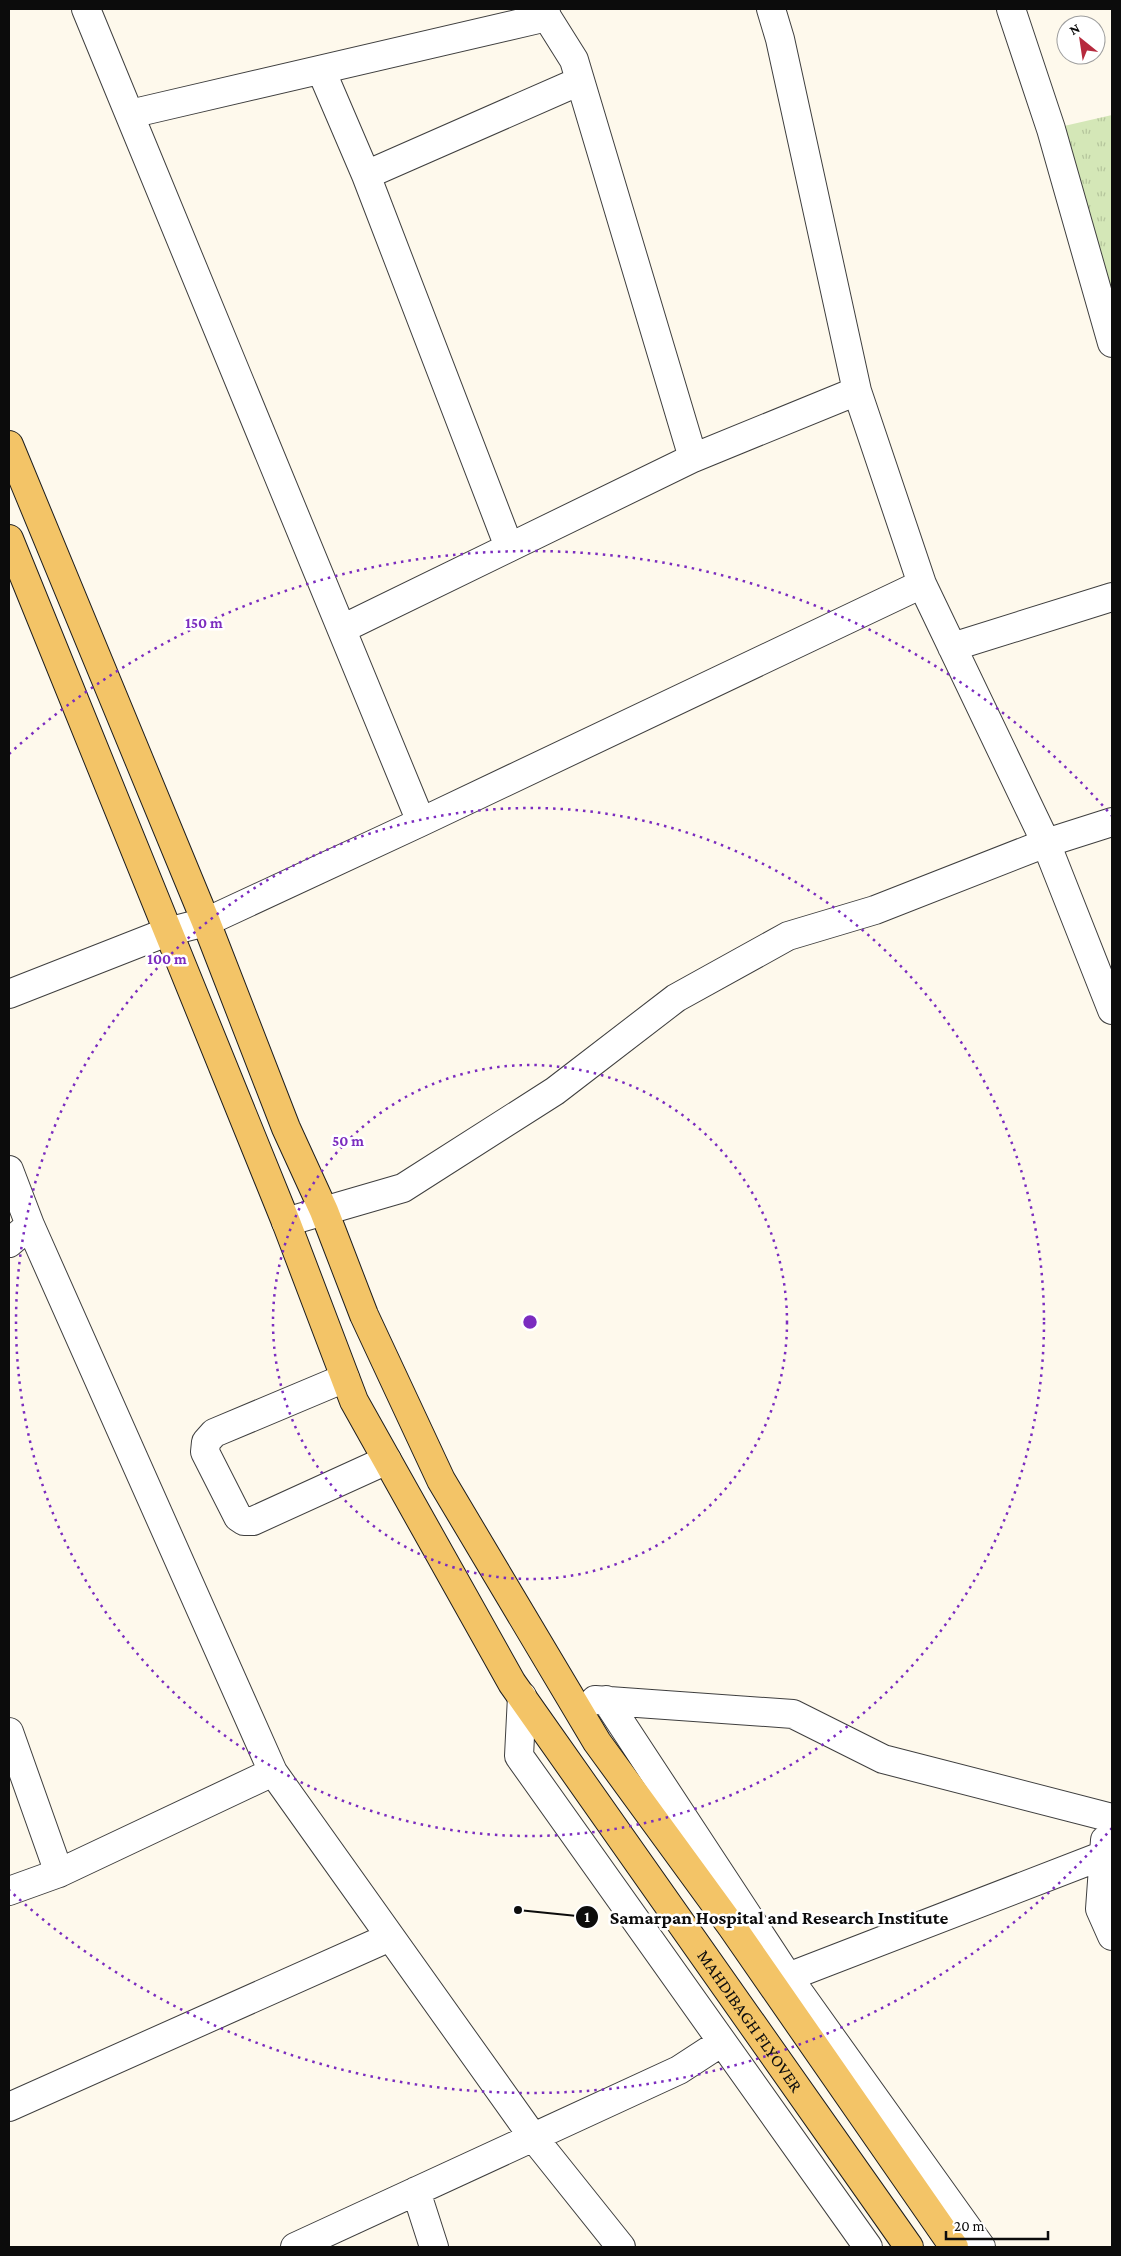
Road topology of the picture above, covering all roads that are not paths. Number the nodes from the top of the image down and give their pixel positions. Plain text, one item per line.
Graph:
1 (86, 9) edge
2 (771, 9) edge
3 (1011, 9) edge
4 (546, 13) edge
5 (321, 70) junction
6 (580, 81) junction
7 (130, 114) junction
8 (366, 174) junction
9 (1112, 343) edge
10 (857, 391) junction
11 (9, 444) edge
12 (693, 458) junction
13 (9, 539) edge
14 (509, 547) junction
15 (922, 584) junction
16 (1112, 597) edge
17 (342, 629) junction
18 (952, 647) junction
19 (421, 822) junction
20 (1112, 822) edge
21 (1046, 843) junction
22 (206, 922) junction
23 (166, 932) junction
24 (9, 994) edge
25 (1112, 1010) edge
26 (9, 1170) edge
27 (324, 1211) junction
28 (286, 1222) junction
29 (30, 1225) junction
30 (9, 1243) edge
31 (345, 1378) junction
32 (387, 1460) junction
33 (522, 1696) junction
34 (570, 1699) junction
35 (606, 1700) junction
36 (9, 1732) edge
37 (273, 1772) junction
38 (1110, 1817) edge
39 (1104, 1855) junction
40 (59, 1873) junction
41 (9, 1891) edge
42 (1112, 1936) edge
43 (390, 1937) junction
44 (788, 1977) junction
45 (722, 2042) junction
46 (9, 2107) edge
47 (533, 2137) junction
48 (416, 2191) junction
49 (295, 2247) edge
50 (434, 2247) edge
51 (621, 2247) edge
52 (868, 2247) edge
53 (909, 2247) edge
54 (954, 2247) edge
55 (981, 2247) edge

1 - 7 street
2 - 10 street
3 - 9 street
4 - 5 street
4 - 6 street
5 - 7 street
5 - 8 street
6 - 8 street
6 - 12 street
7 - 17 street
8 - 14 street
10 - 12 street
10 - 15 street
11 - 22 main road
12 - 14 street
13 - 23 main road, MAHDIBAGH FLYOVER
14 - 17 street
15 - 18 street
15 - 19 street
16 - 18 street
17 - 19 street
18 - 21 street
19 - 22 street
20 - 21 street
21 - 25 street
21 - 27 street
22 - 23 street
22 - 27 main road
23 - 24 street
23 - 28 main road, MAHDIBAGH FLYOVER
26 - 29 street
27 - 28 street
27 - 34 main road
28 - 31 main road, MAHDIBAGH FLYOVER
29 - 30 street
29 - 37 street
31 - 32 main road, MAHDIBAGH FLYOVER
31 - 32 street
32 - 33 main road, MAHDIBAGH FLYOVER
33 - 45 street
33 - 53 main road, MAHDIBAGH FLYOVER
34 - 35 street
34 - 54 main road
35 - 38 street
35 - 44 street
36 - 40 street
37 - 40 street
37 - 43 street
38 - 39 street
39 - 42 street
39 - 44 street
40 - 41 street
43 - 46 street
43 - 47 street
44 - 55 street
45 - 47 street
45 - 52 street
47 - 48 street
47 - 51 street
48 - 49 street
48 - 50 street

